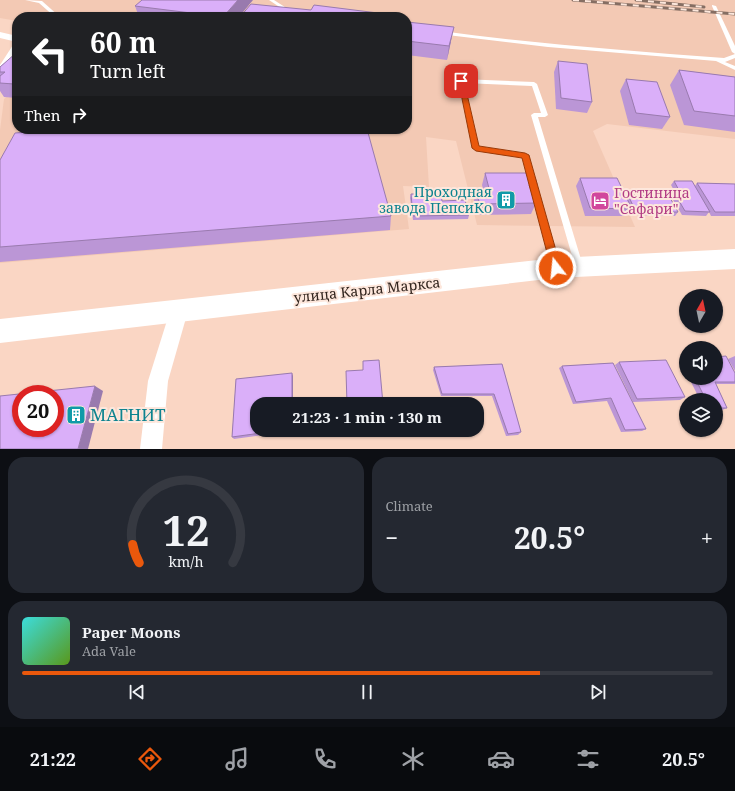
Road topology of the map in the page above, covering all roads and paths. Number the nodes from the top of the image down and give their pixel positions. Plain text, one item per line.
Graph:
1 (27, 0) edge
2 (271, 0) edge
3 (42, 1) edge
4 (714, 6) dead end
5 (53, 12) edge
6 (293, 12) edge
7 (436, 32) edge
8 (0, 35) edge
9 (12, 37) edge
10 (735, 52) edge
11 (12, 55) edge
12 (735, 56) edge
13 (715, 59) junction
14 (735, 68) edge
15 (0, 74) edge
16 (735, 259) edge
17 (567, 268) junction
18 (179, 311) junction
19 (0, 331) edge
20 (150, 449) edge

1 - 3 lane
2 - 6 lane
3 - 5 lane
4 - 10 lane
7 - 13 lane
8 - 9 street
11 - 15 street
12 - 13 lane
13 - 14 lane
16 - 17 main road, улица Карла Маркса
17 - 17 lane
17 - 18 main road, улица Карла Маркса
18 - 19 main road, улица Карла Маркса
18 - 20 street

